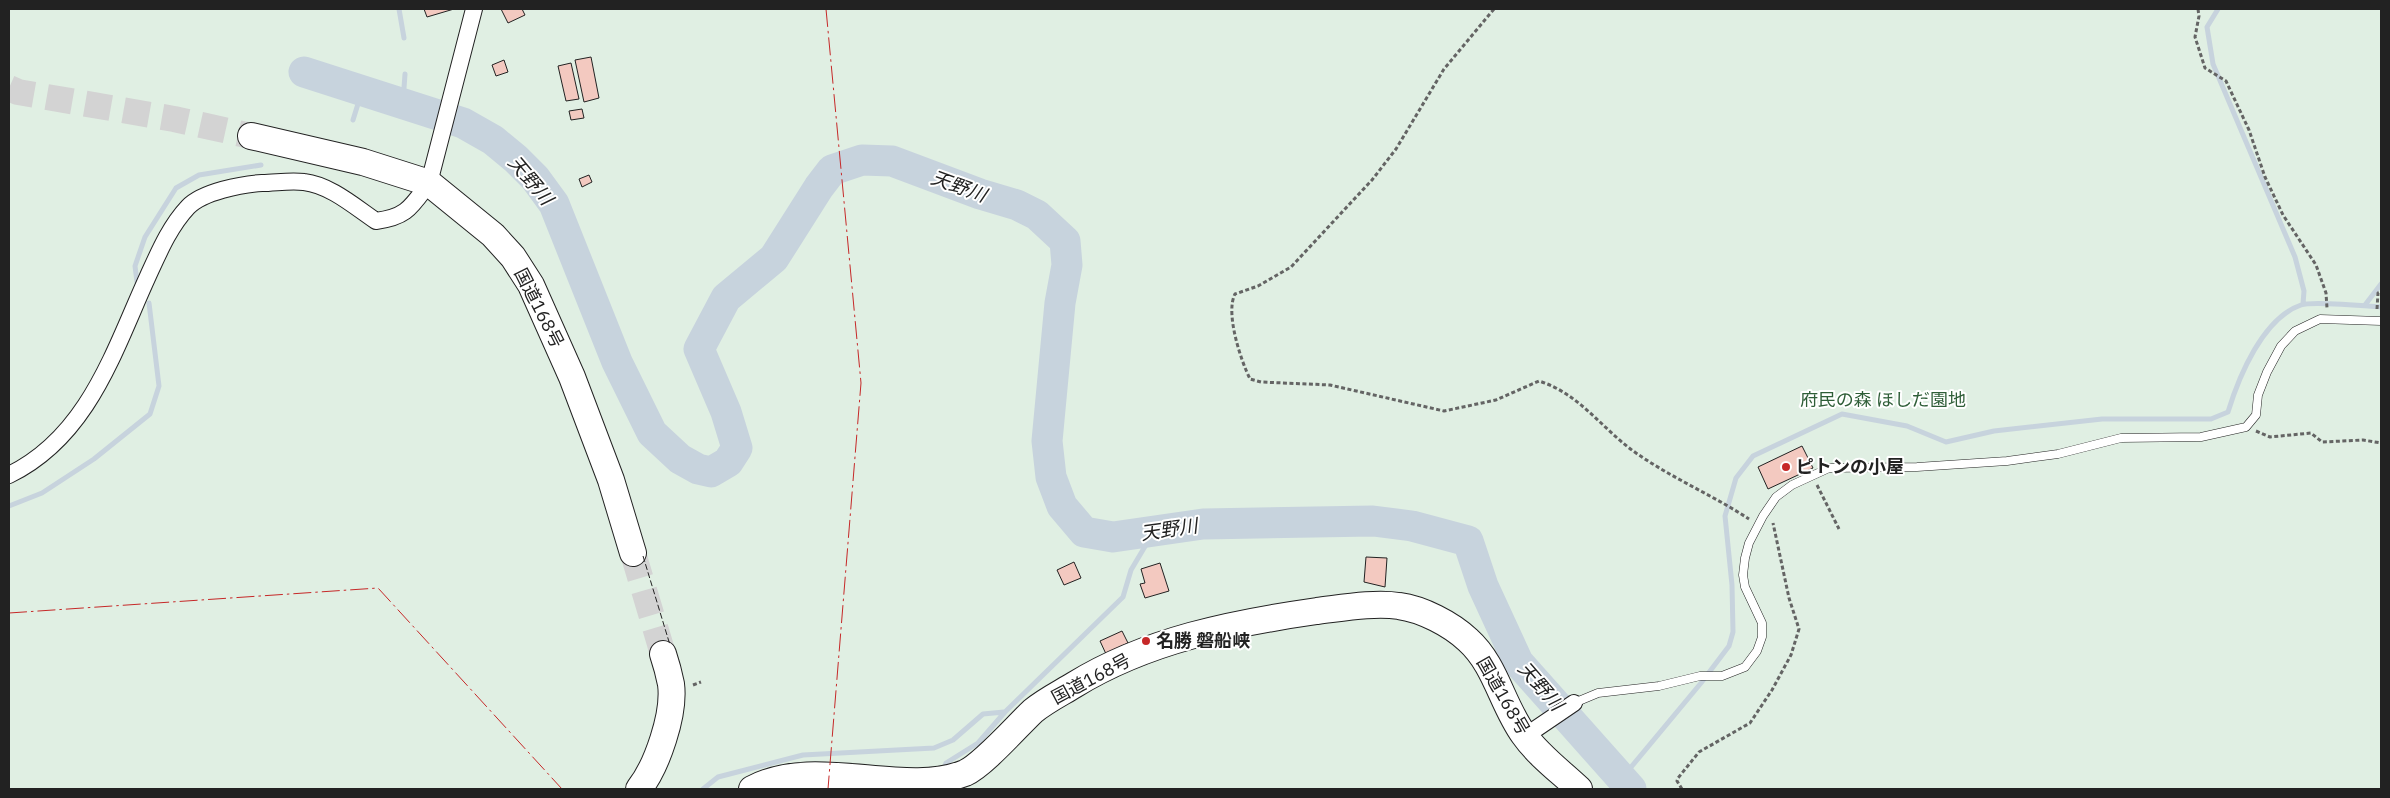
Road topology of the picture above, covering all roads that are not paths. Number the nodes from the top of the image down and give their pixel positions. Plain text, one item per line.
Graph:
1 (474, 9) edge
2 (251, 136) tunnel mouth
3 (429, 183) junction
4 (2381, 321) edge
5 (9, 475) edge
6 (633, 554) tunnel mouth
7 (663, 654) tunnel mouth
8 (1574, 703) joint
9 (1531, 733) junction
10 (639, 789) edge
11 (752, 789) edge
12 (1579, 789) edge

1 - 3 street
2 - 3 highway, 国道168号
3 - 5 street
3 - 6 highway, 国道168号
4 - 8 lane
7 - 10 highway
8 - 9 street
9 - 11 highway, 国道168号
9 - 12 highway, 国道168号

